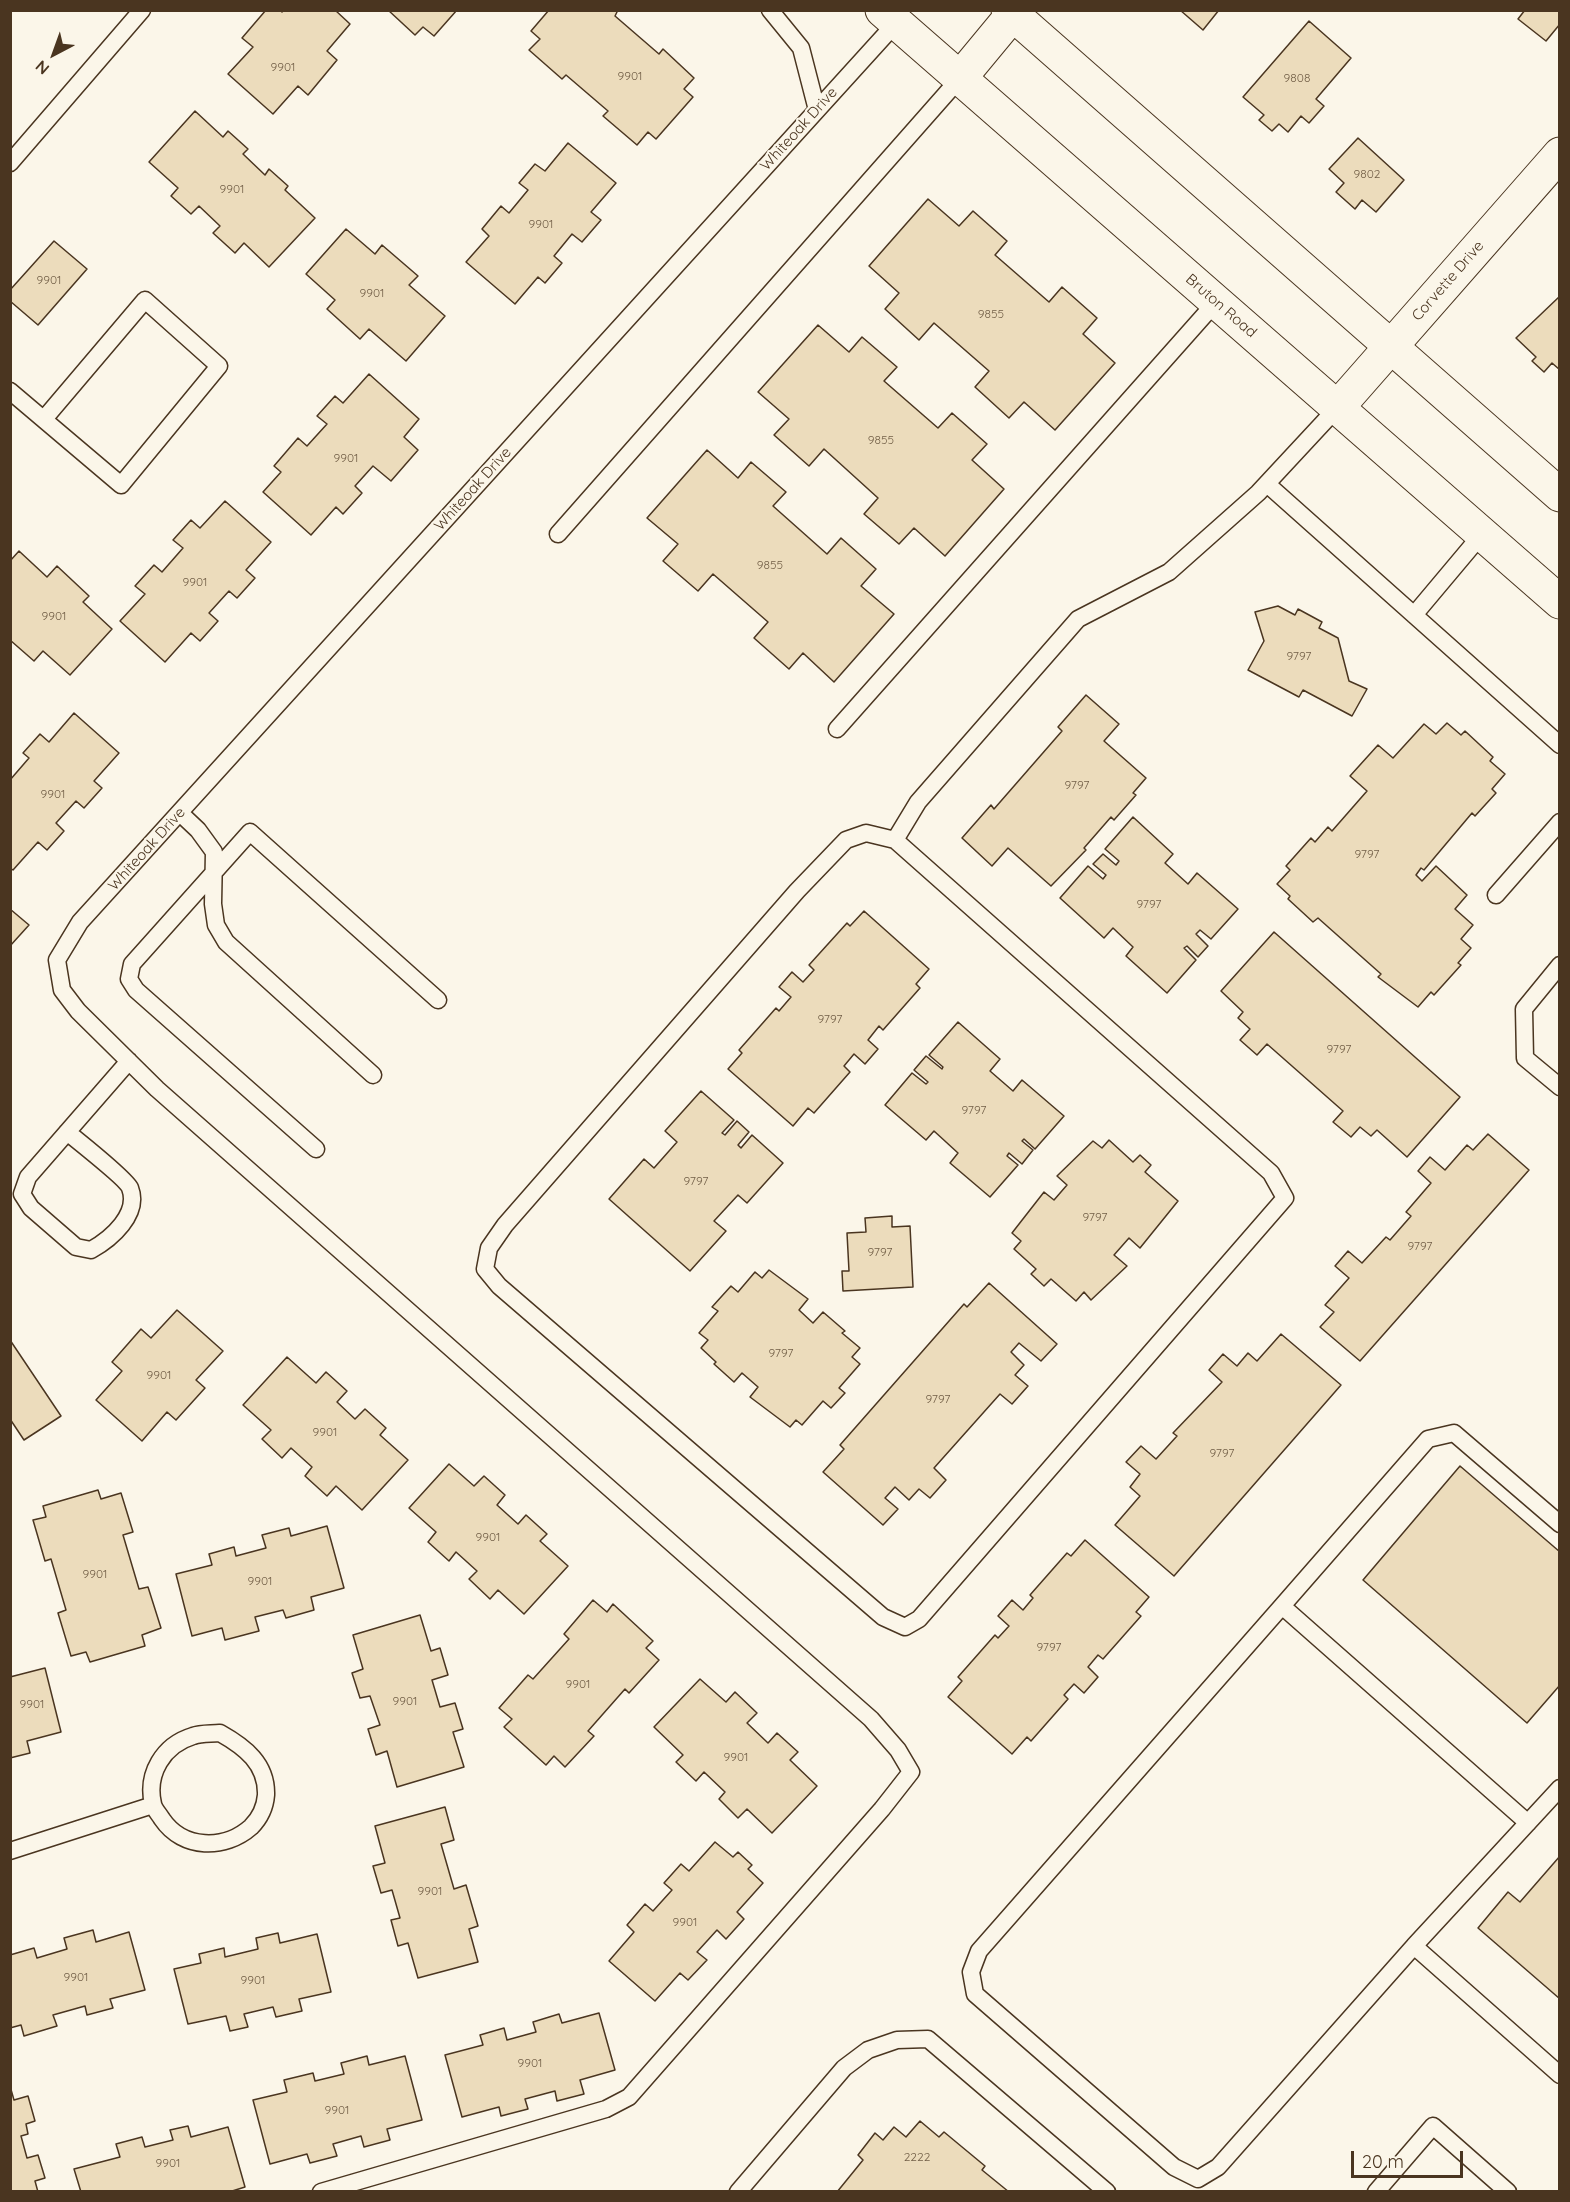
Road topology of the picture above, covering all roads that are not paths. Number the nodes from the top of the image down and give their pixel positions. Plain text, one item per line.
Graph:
1 (142, 10) edge
2 (770, 10) edge
3 (1012, 12) edge
4 (889, 17) edge
5 (960, 78) junction
6 (817, 110) junction
7 (1560, 154) edge
8 (10, 163) edge
9 (1216, 302) junction
10 (1391, 346) junction
11 (10, 391) edge
12 (1337, 408) junction
13 (44, 420) junction
14 (1267, 484) junction
15 (1560, 495) edge
16 (558, 534) dead end
17 (1482, 534) junction
18 (1560, 602) edge
19 (1414, 615) junction
20 (837, 729) dead end
21 (1560, 745) edge
22 (180, 813) junction
23 (1560, 822) edge
24 (895, 840) junction
25 (215, 869) junction
26 (1496, 895) dead end
27 (1560, 965) edge
28 (438, 1000) dead end
29 (129, 1061) junction
30 (373, 1075) dead end
31 (1560, 1087) edge
32 (67, 1132) junction
33 (316, 1149) dead end
34 (1560, 1524) edge
35 (1282, 1606) junction
36 (1560, 1788) edge
37 (153, 1805) junction
38 (1528, 1823) junction
39 (10, 1851) edge
40 (1414, 1946) junction
41 (1560, 2075) edge
42 (321, 2192) edge
43 (738, 2192) edge
44 (1107, 2192) edge
45 (1376, 2192) edge
46 (1508, 2192) edge

1 - 8 lane
2 - 6 lane
3 - 5 main road
3 - 10 main road
4 - 5 main road, Bruton Road
4 - 6 lane, Whiteoak Drive
5 - 9 main road, Bruton Road
5 - 16 lane
6 - 22 lane, Whiteoak Drive
7 - 10 main road, Corvette Drive
9 - 12 main road, Bruton Road
9 - 20 lane
10 - 12 main road, Corvette Drive
10 - 15 main road
11 - 13 lane
12 - 14 lane
12 - 17 main road, Bruton Road
13 - 13 lane
14 - 19 lane
14 - 24 lane
17 - 18 main road, Bruton Road
17 - 19 lane
19 - 21 lane
22 - 25 lane
22 - 29 lane, Whiteoak Drive
23 - 26 lane
24 - 24 lane
25 - 28 lane
25 - 30 lane
25 - 33 lane
27 - 31 lane
29 - 32 lane
29 - 42 lane
32 - 32 lane
34 - 35 lane
35 - 38 lane
35 - 40 lane
36 - 38 lane
37 - 37 lane
37 - 39 lane
38 - 40 lane
40 - 41 lane
43 - 44 lane
45 - 46 lane

